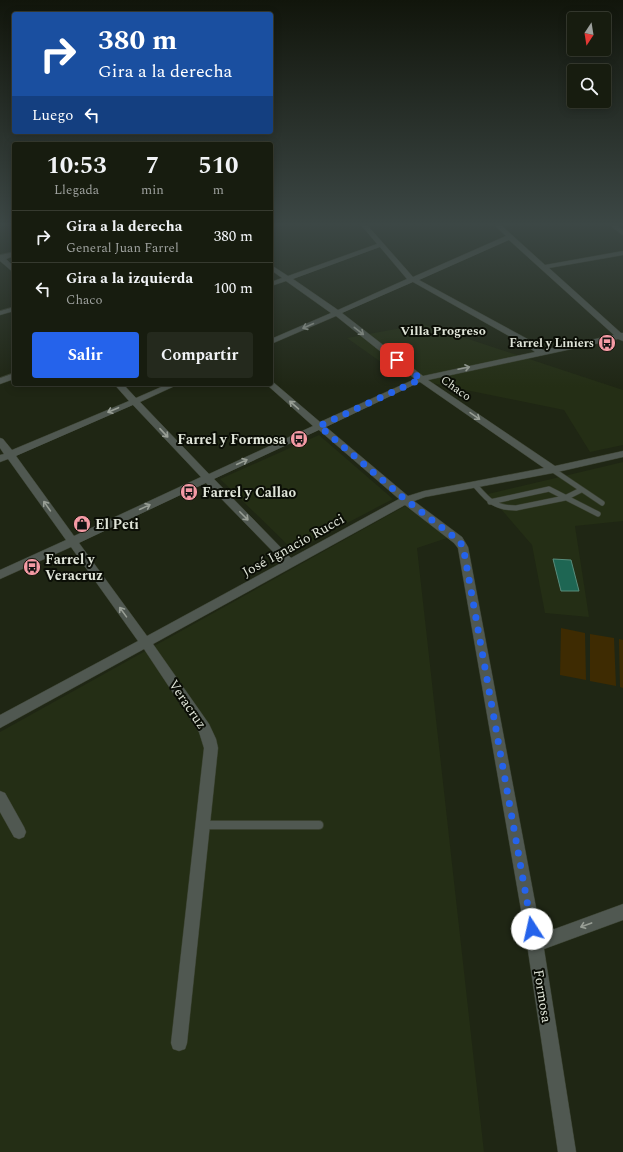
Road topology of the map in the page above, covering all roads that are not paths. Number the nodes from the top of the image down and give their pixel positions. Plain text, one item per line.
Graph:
1 (290, 280) edge
2 (414, 280) joint
3 (557, 280) edge
4 (12, 310) edge
5 (0, 313) edge
6 (337, 313) junction
7 (622, 337) edge
8 (273, 341) edge
9 (541, 352) junction
10 (12, 377) edge
11 (421, 379) junction
12 (0, 381) edge
13 (120, 386) edge
14 (170, 386) edge
15 (272, 386) edge
16 (135, 401) junction
17 (319, 426) junction
18 (0, 441) edge
19 (623, 454) edge
20 (5, 457) edge
21 (552, 470) junction
22 (207, 478) junction
23 (475, 484) junction
24 (581, 490) junction
25 (565, 498) junction
26 (406, 500) junction
27 (490, 502) junction
28 (602, 503) dead end
29 (598, 514) dead end
30 (72, 541) junction
31 (291, 564) junction
32 (0, 575) edge
33 (146, 643) junction
34 (0, 722) edge
35 (0, 798) edge
36 (202, 825) junction
37 (319, 825) dead end
38 (19, 832) dead end
39 (623, 912) edge
40 (535, 944) junction
41 (179, 1042) dead end
42 (567, 1152) edge

1 - 6 street, Chaco
2 - 6 street
2 - 9 street
3 - 7 street
4 - 5 street
6 -> 8 street
6 -> 11 street, Chaco
7 - 9 street
11 -> 9 street
10 - 12 street
11 - 17 street
11 -> 21 street, Chaco
13 - 16 street
14 - 16 street
17 -> 15 street, Formosa
16 -> 20 street
16 -> 22 street
22 -> 17 street
17 - 26 street, Formosa
18 - 20 street, Veracruz
19 - 21 street, José Ignacio Rucci
30 -> 20 street, Veracruz
21 - 23 street, José Ignacio Rucci
21 - 24 lane
30 -> 22 street
22 -> 31 street
23 - 26 street, José Ignacio Rucci
23 - 27 lane
24 - 25 lane
24 - 28 lane
25 - 27 lane
25 - 27 lane
25 - 29 lane
26 - 31 street, José Ignacio Rucci
26 - 40 street, Formosa
30 - 32 street
33 -> 30 street, Veracruz
31 - 33 street, José Ignacio Rucci
33 - 34 street, José Ignacio Rucci
33 - 36 street, Veracruz
35 - 38 street
36 - 37 lane
36 - 41 street, Veracruz
39 -> 40 street
40 - 42 street, Formosa

